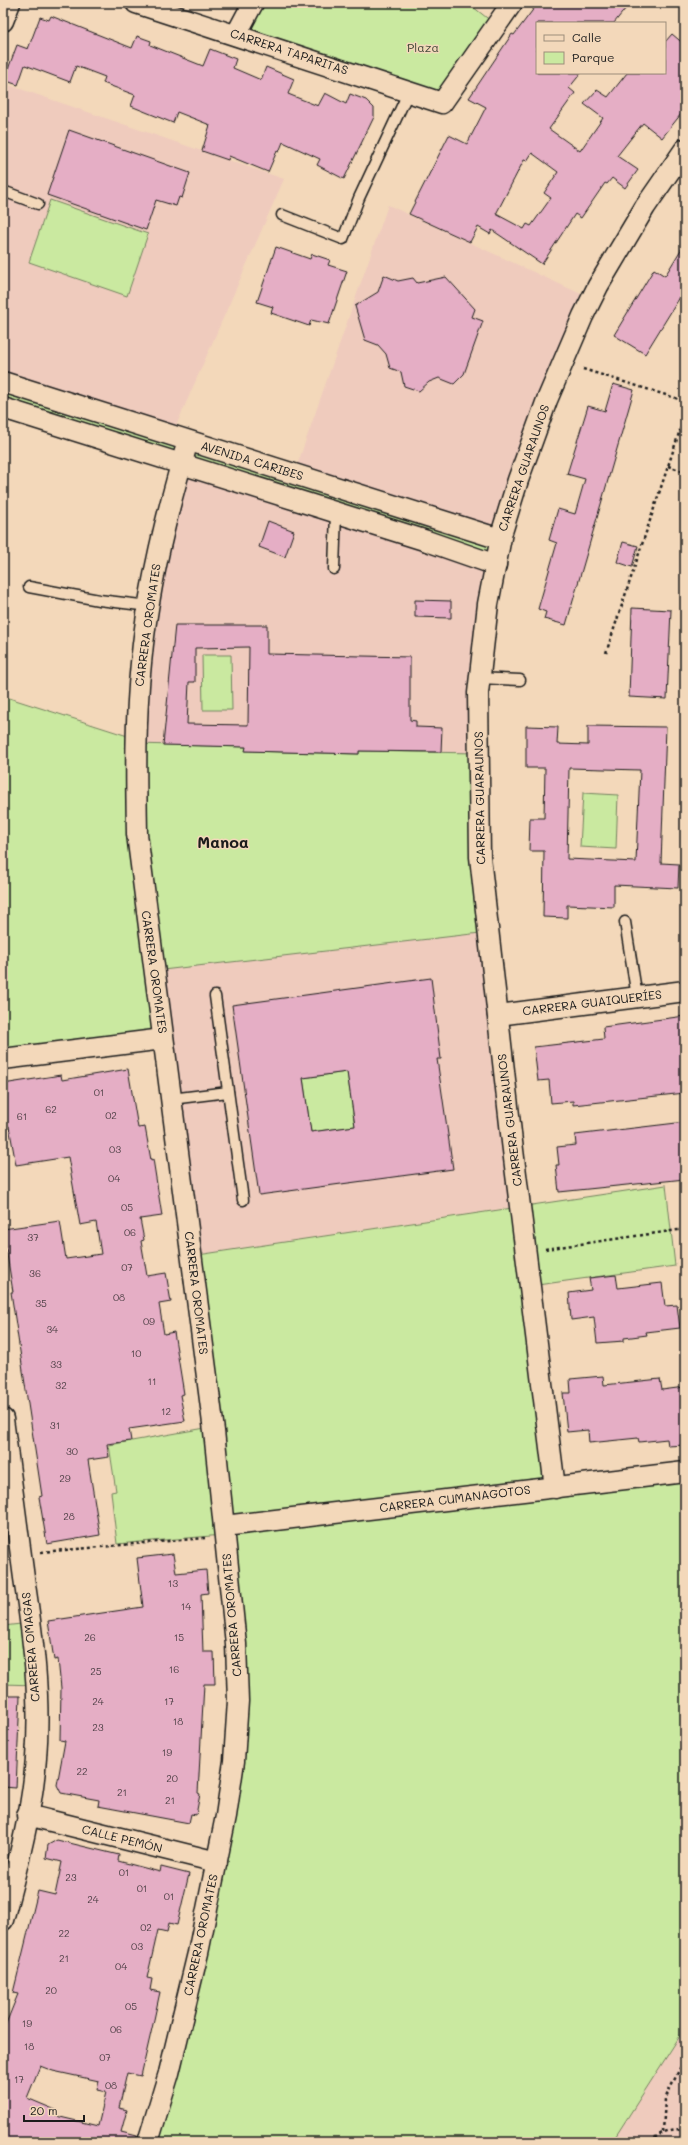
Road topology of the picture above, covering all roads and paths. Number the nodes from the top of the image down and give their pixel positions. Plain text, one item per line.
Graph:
1 (10, 3) edge
2 (136, 3) edge
3 (253, 3) edge
4 (512, 3) edge
5 (3, 21) edge
6 (236, 35) junction
7 (409, 91) junction
8 (685, 149) edge
9 (3, 192) edge
10 (38, 204) dead end
11 (282, 215) dead end
12 (563, 363) junction
13 (3, 382) edge
14 (685, 401) edge
15 (3, 408) edge
16 (685, 415) edge
17 (188, 441) junction
18 (181, 464) junction
19 (668, 466) junction
20 (685, 472) edge
21 (336, 513) junction
22 (500, 540) junction
23 (496, 565) junction
24 (334, 569) dead end
25 (29, 587) dead end
26 (149, 606) junction
27 (606, 653) dead end
28 (479, 678) junction
29 (520, 680) dead end
30 (625, 922) dead end
31 (685, 991) edge
32 (215, 996) dead end
33 (637, 998) junction
34 (498, 1015) junction
35 (163, 1040) junction
36 (3, 1059) edge
37 (228, 1092) junction
38 (171, 1099) junction
39 (243, 1200) dead end
40 (685, 1229) edge
41 (526, 1251) junction
42 (3, 1419) edge
43 (685, 1472) edge
44 (555, 1488) junction
45 (225, 1531) junction
46 (14, 1547) edge
47 (27, 1815) junction
48 (217, 1862) junction
49 (3, 1920) edge
50 (685, 2058) edge
51 (685, 2130) edge
52 (663, 2132) junction
53 (148, 2142) edge
54 (650, 2142) edge

1 - 5 street
2 - 6 street, CARRERA TAPARITAS
3 - 6 street
4 - 7 street, CARRERA TAPARITAS
6 - 7 street, CARRERA TAPARITAS
7 - 11 lane
8 - 12 street, CARRERA GUARAUNOS
9 - 10 lane
12 - 14 path
12 - 22 street, CARRERA GUARAUNOS
13 - 17 street, AVENIDA CARIBES
15 - 18 street, AVENIDA CARIBES
16 - 19 path
17 - 18 street, CARRERA OROMATES
17 - 22 street, AVENIDA CARIBES
18 - 21 street, AVENIDA CARIBES
18 - 26 street, CARRERA OROMATES
19 - 20 path
19 - 27 path
21 - 23 street, AVENIDA CARIBES
21 - 24 lane
22 - 23 street, CARRERA GUARAUNOS
23 - 28 street, CARRERA GUARAUNOS
25 - 26 lane
26 - 35 street, CARRERA OROMATES
28 - 29 lane
28 - 34 street, CARRERA GUARAUNOS
30 - 33 lane
31 - 33 street, CARRERA GUAIQUERÍES
32 - 37 lane
33 - 34 street, CARRERA GUAIQUERÍES
34 - 41 street, CARRERA GUARAUNOS
35 - 36 street
35 - 38 street, CARRERA OROMATES
37 - 38 lane
37 - 39 lane
38 - 45 street, CARRERA OROMATES
40 - 41 path
41 - 44 street, CARRERA GUARAUNOS
42 - 46 street, CARRERA OMAGAS
43 - 44 street, CARRERA CUMANAGOTOS
44 - 45 street, CARRERA CUMANAGOTOS
45 - 46 path
45 - 48 street, CARRERA OROMATES
46 - 47 street, CARRERA OMAGAS
47 - 48 street, CALLE PEMÓN
47 - 49 street, CARRERA OMAGAS
48 - 53 street, CARRERA OROMATES
50 - 52 path
51 - 52 path
52 - 54 path

